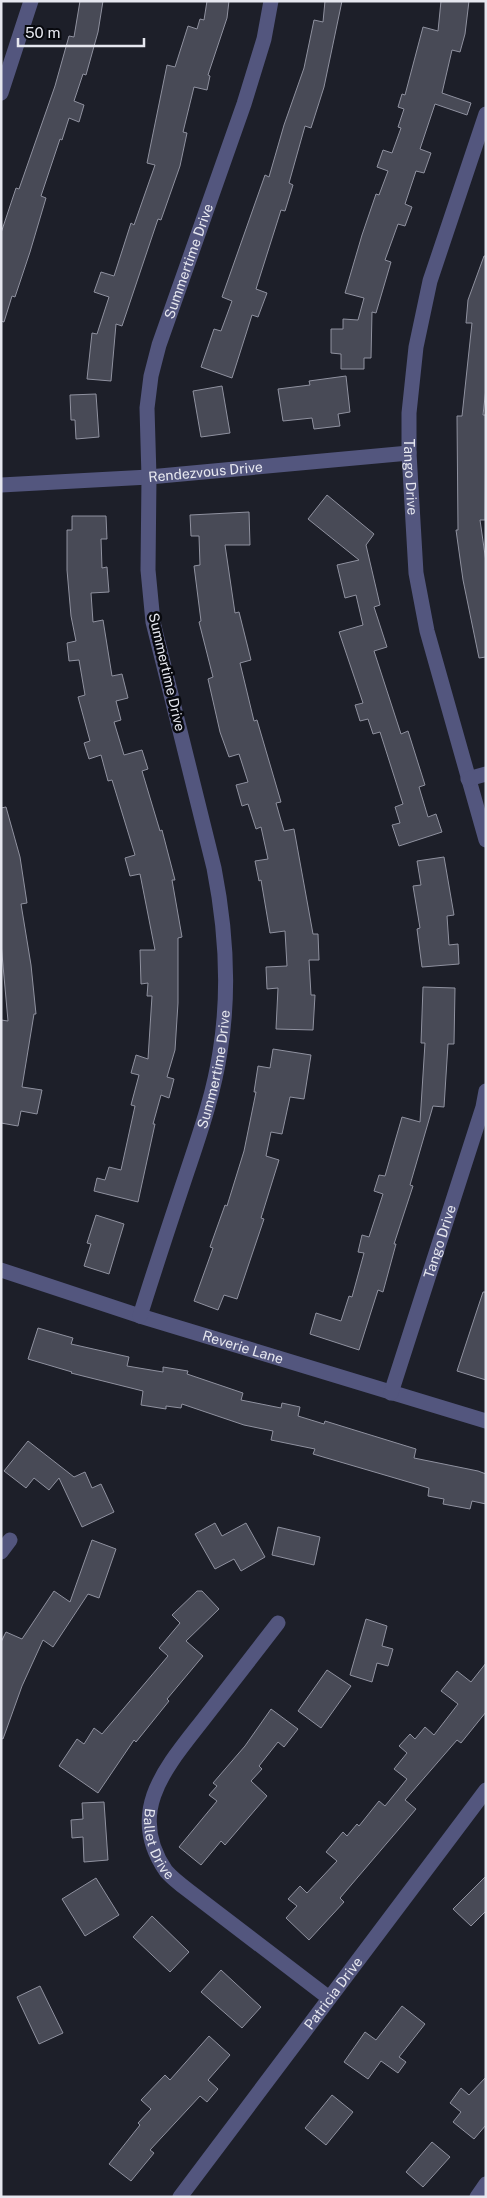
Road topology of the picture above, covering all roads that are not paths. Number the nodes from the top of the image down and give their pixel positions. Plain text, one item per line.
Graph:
1 (31, 1) edge
2 (271, 1) edge
3 (1, 93) edge
4 (486, 114) edge
5 (409, 453) junction
6 (149, 477) junction
7 (1, 484) edge
8 (486, 774) edge
9 (468, 779) junction
10 (486, 840) edge
11 (486, 1092) edge
12 (1, 1270) edge
13 (140, 1316) junction
14 (391, 1393) junction
15 (486, 1422) edge
16 (278, 1623) dead end
17 (486, 1790) edge
18 (329, 1998) junction
19 (486, 2184) edge
20 (180, 2197) edge
21 (477, 2197) edge

1 - 3 street
2 - 6 street, Summertime Drive
4 - 5 street, Tango Drive
5 - 6 street, Rendezvous Drive
5 - 9 street, Tango Drive
6 - 7 street, Rendezvous Drive
6 - 13 street, Summertime Drive
8 - 9 street
9 - 10 street, Tango Drive
11 - 14 street, Tango Drive
12 - 13 street, Reverie Lane
13 - 14 street, Reverie Lane
14 - 15 street, Reverie Lane
16 - 18 street, Ballet Drive
17 - 18 street, Patricia Drive
18 - 20 street, Patricia Drive
19 - 21 street

